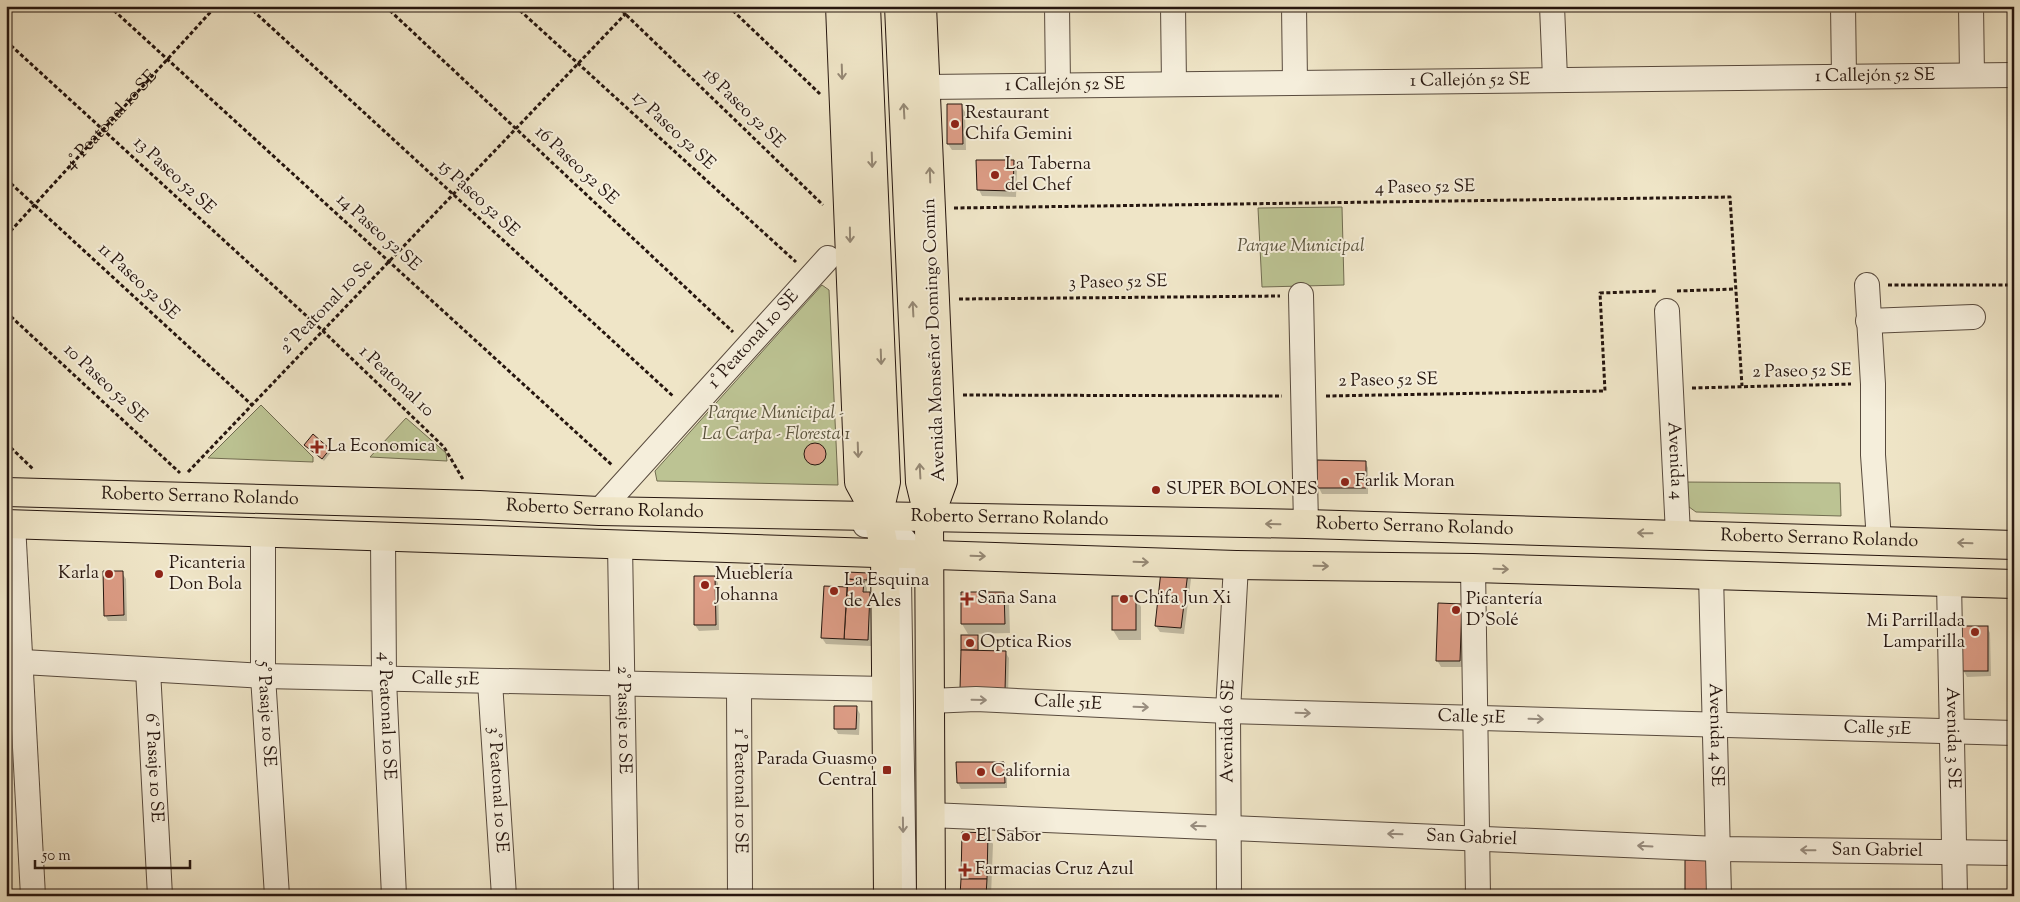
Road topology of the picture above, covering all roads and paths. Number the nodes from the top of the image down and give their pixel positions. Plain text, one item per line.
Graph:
1 (109, 6) edge
2 (216, 6) edge
3 (248, 6) edge
4 (385, 6) edge
5 (516, 6) edge
6 (617, 6) edge
7 (633, 6) edge
8 (728, 6) edge
9 (840, 6) edge
10 (866, 6) edge
11 (899, 6) edge
12 (922, 6) edge
13 (1057, 6) edge
14 (1173, 6) edge
15 (1294, 6) edge
16 (1552, 6) edge
17 (1842, 6) edge
18 (1971, 6) edge
19 (626, 14) junction
20 (6, 41) edge
21 (854, 44) junction
22 (168, 60) junction
23 (579, 63) junction
24 (1972, 75) junction
25 (2014, 75) edge
26 (1844, 76) junction
27 (1555, 78) junction
28 (1295, 82) junction
29 (1174, 84) junction
30 (1058, 85) junction
31 (926, 87) junction
32 (843, 116) junction
33 (516, 129) junction
34 (103, 130) junction
35 (6, 179) edge
36 (453, 194) junction
37 (35, 205) junction
38 (931, 208) junction
39 (850, 232) junction
40 (6, 236) edge
41 (828, 258) dead end
42 (389, 262) junction
43 (811, 276) junction
44 (1867, 284) joint
45 (2014, 284) edge
46 (1734, 289) junction
47 (1301, 295) joint
48 (1664, 298) junction
49 (935, 299) junction
50 (6, 312) edge
51 (1973, 317) dead end
52 (1868, 321) junction
53 (322, 331) junction
54 (748, 346) junction
55 (1873, 384) junction
56 (1742, 386) junction
57 (1672, 389) junction
58 (939, 395) junction
59 (1303, 396) junction
60 (252, 406) junction
61 (689, 411) junction
62 (184, 476) joint
63 (628, 480) junction
64 (6, 492) edge
65 (479, 505) junction
66 (599, 511) junction
67 (8, 515) edge
68 (929, 519) junction
69 (879, 521) junction
70 (1306, 524) junction
71 (263, 534) junction
72 (1678, 534) junction
73 (383, 537) junction
74 (1879, 540) junction
75 (620, 545) junction
76 (2014, 545) edge
77 (885, 553) junction
78 (922, 554) junction
79 (1236, 565) junction
80 (1473, 568) junction
81 (1711, 575) junction
82 (1949, 582) junction
83 (2014, 584) edge
84 (13, 662) edge
85 (148, 670) junction
86 (263, 676) junction
87 (384, 680) junction
88 (490, 682) junction
89 (621, 684) junction
90 (739, 687) junction
91 (886, 690) junction
92 (930, 701) junction
93 (1228, 710) junction
94 (1475, 717) junction
95 (1715, 725) junction
96 (1952, 732) junction
97 (2014, 734) edge
98 (930, 814) junction
99 (1229, 827) junction
100 (1477, 837) junction
101 (1718, 849) junction
102 (2014, 852) edge
103 (1954, 853) junction
104 (33, 896) edge
105 (160, 896) edge
106 (276, 896) edge
107 (394, 896) edge
108 (504, 896) edge
109 (626, 896) edge
110 (740, 896) edge
111 (888, 896) edge
112 (904, 896) edge
113 (921, 896) edge
114 (931, 896) edge
115 (1228, 896) edge
116 (1478, 896) edge
117 (1719, 896) edge
118 (1955, 896) edge

1 - 22 path, 14 Paseo 52 SE
2 - 22 path, 4° Peatonal 10 SE
3 - 36 path, 15 Paseo 52 SE
4 - 33 path, 16 Paseo 52 SE
5 - 23 path, 17 Paseo 52 SE
6 - 19 path, 18 Paseo 52 SE
7 - 19 path, 2° Peatonal 10 Se
8 - 32 path
9 - 21 main road
10 - 21 main road
68 -> 11 main road, Avenida Monseñor Domingo Comín
12 - 31 main road, Avenida Monseñor Domingo Comín
13 - 30 street
14 - 29 street
15 - 28 street
16 - 27 street
17 - 26 street
18 - 24 street
19 - 23 path, 2° Peatonal 10 Se
19 - 39 path, 18 Paseo 52 SE
20 - 34 path, 13 Paseo 52 SE
21 -> 32 main road
21 -> 69 main road
22 - 34 path, 4° Peatonal 10 SE
22 - 42 path, 14 Paseo 52 SE
23 - 33 path, 2° Peatonal 10 Se
23 - 43 path, 17 Paseo 52 SE
24 - 25 street, 1 Callejón 52 SE
24 - 26 street, 1 Callejón 52 SE
26 - 27 street, 1 Callejón 52 SE
27 - 28 street, 1 Callejón 52 SE
28 - 29 street, 1 Callejón 52 SE
29 - 30 street, 1 Callejón 52 SE
30 - 31 street, 1 Callejón 52 SE
38 -> 31 main road, Avenida Monseñor Domingo Comín
32 - 39 main road
33 - 36 path, 2° Peatonal 10 Se
33 - 54 path, 16 Paseo 52 SE
34 - 37 path, 4° Peatonal 10 SE
34 - 53 path, 13 Paseo 52 SE
35 - 37 path, 11 Paseo 52 SE
36 - 42 path, 2° Peatonal 10 Se
36 - 61 path, 15 Paseo 52 SE
37 - 40 path, 4° Peatonal 10 SE
37 - 60 path, 11 Paseo 52 SE
38 - 46 path, 4 Paseo 52 SE
38 - 49 main road, Avenida Monseñor Domingo Comín
39 -> 69 main road
41 - 43 street, 1° Peatonal 10 SE
42 - 53 path, 2° Peatonal 10 Se
42 - 63 path, 14 Paseo 52 SE
43 - 54 street, 1° Peatonal 10 SE
44 - 45 path
44 - 52 street
46 - 48 path, 2 Paseo 52 SE
46 - 56 path, 4 Paseo 52 SE
47 - 49 path, 3 Paseo 52 SE
47 - 59 street
48 - 57 street, Avenida 4
48 - 59 path, 2 Paseo 52 SE
49 - 58 main road, Avenida Monseñor Domingo Comín
50 - 62 path, 10 Paseo 52 SE
51 - 52 street
52 - 55 street
53 - 60 path, 2° Peatonal 10 Se
53 - 65 path, 1 Peatonal 10
54 - 61 street, 1° Peatonal 10 SE
55 - 56 path, 2 Paseo 52 SE
55 - 74 street
56 - 57 path, 2 Paseo 52 SE
57 - 72 street, Avenida 4
58 - 59 path, 2 Paseo 52 SE
58 - 68 main road, Avenida Monseñor Domingo Comín
59 - 70 street
60 - 62 path, 2° Peatonal 10 Se
61 - 63 street, 1° Peatonal 10 SE
63 - 66 street, 1° Peatonal 10 SE
64 - 65 main road, Roberto Serrano Rolando
65 - 66 main road, Roberto Serrano Rolando
66 - 69 main road, Roberto Serrano Rolando
67 - 69 street, Roberto Serrano Rolando
67 - 71 main road, Roberto Serrano Rolando
67 - 77 street, Roberto Serrano Rolando
67 - 84 street
68 - 69 main road, Roberto Serrano Rolando
70 -> 68 main road, Roberto Serrano Rolando
68 - 78 main road
69 - 77 main road
69 - 78 street, Roberto Serrano Rolando
72 -> 70 main road, Roberto Serrano Rolando
71 - 73 main road, Roberto Serrano Rolando
71 - 86 street, 5° Pasaje 10 SE
72 - 74 main road, Roberto Serrano Rolando
73 - 75 main road, Roberto Serrano Rolando
73 - 87 street, 4° Peatonal 10 SE
76 -> 74 main road, Roberto Serrano Rolando
75 - 77 main road, Roberto Serrano Rolando
75 - 89 street, 2° Pasaje 10 SE
77 - 78 main road, Roberto Serrano Rolando
77 - 91 main road
77 -> 112 street
78 -> 79 main road, Roberto Serrano Rolando
78 - 92 main road
78 - 113 street
79 -> 80 main road, Roberto Serrano Rolando
79 - 93 street, Avenida 6 SE
80 -> 81 main road, Roberto Serrano Rolando
80 - 94 street
81 - 82 main road, Roberto Serrano Rolando
81 - 95 street, Avenida 4 SE
82 - 83 main road, Roberto Serrano Rolando
82 - 96 street, Avenida 3 SE
84 - 85 street, Calle 51E
84 - 104 street
85 - 86 street, Calle 51E
85 - 105 street, 6° Pasaje 10 SE
86 - 87 street, Calle 51E
86 - 106 street, 5° Pasaje 10 SE
87 - 88 street, Calle 51E
87 - 107 street, 4° Peatonal 10 SE
88 - 89 street, Calle 51E
88 - 108 street, 3° Peatonal 10 SE
89 - 90 street, Calle 51E
89 - 109 street, 2° Pasaje 10 SE
90 - 91 street, Calle 51E
90 - 110 street, 1° Peatonal 10 SE
91 - 111 main road
92 -> 93 street, Calle 51E
92 - 98 main road
93 -> 94 street, Calle 51E
93 - 99 street, Avenida 6 SE
94 -> 95 street, Calle 51E
94 - 100 street
95 - 96 street, Calle 51E
95 - 101 street, Avenida 4 SE
96 - 97 street, Calle 51E
96 - 103 street, Avenida 3 SE
99 -> 98 street, San Gabriel
98 - 114 main road
100 -> 99 street, San Gabriel
99 - 115 street, Avenida 6 SE
101 -> 100 street, San Gabriel
100 - 116 street
103 -> 101 street, San Gabriel
101 - 117 street, Avenida 4 SE
102 - 103 street, San Gabriel
103 - 118 street, Avenida 3 SE

